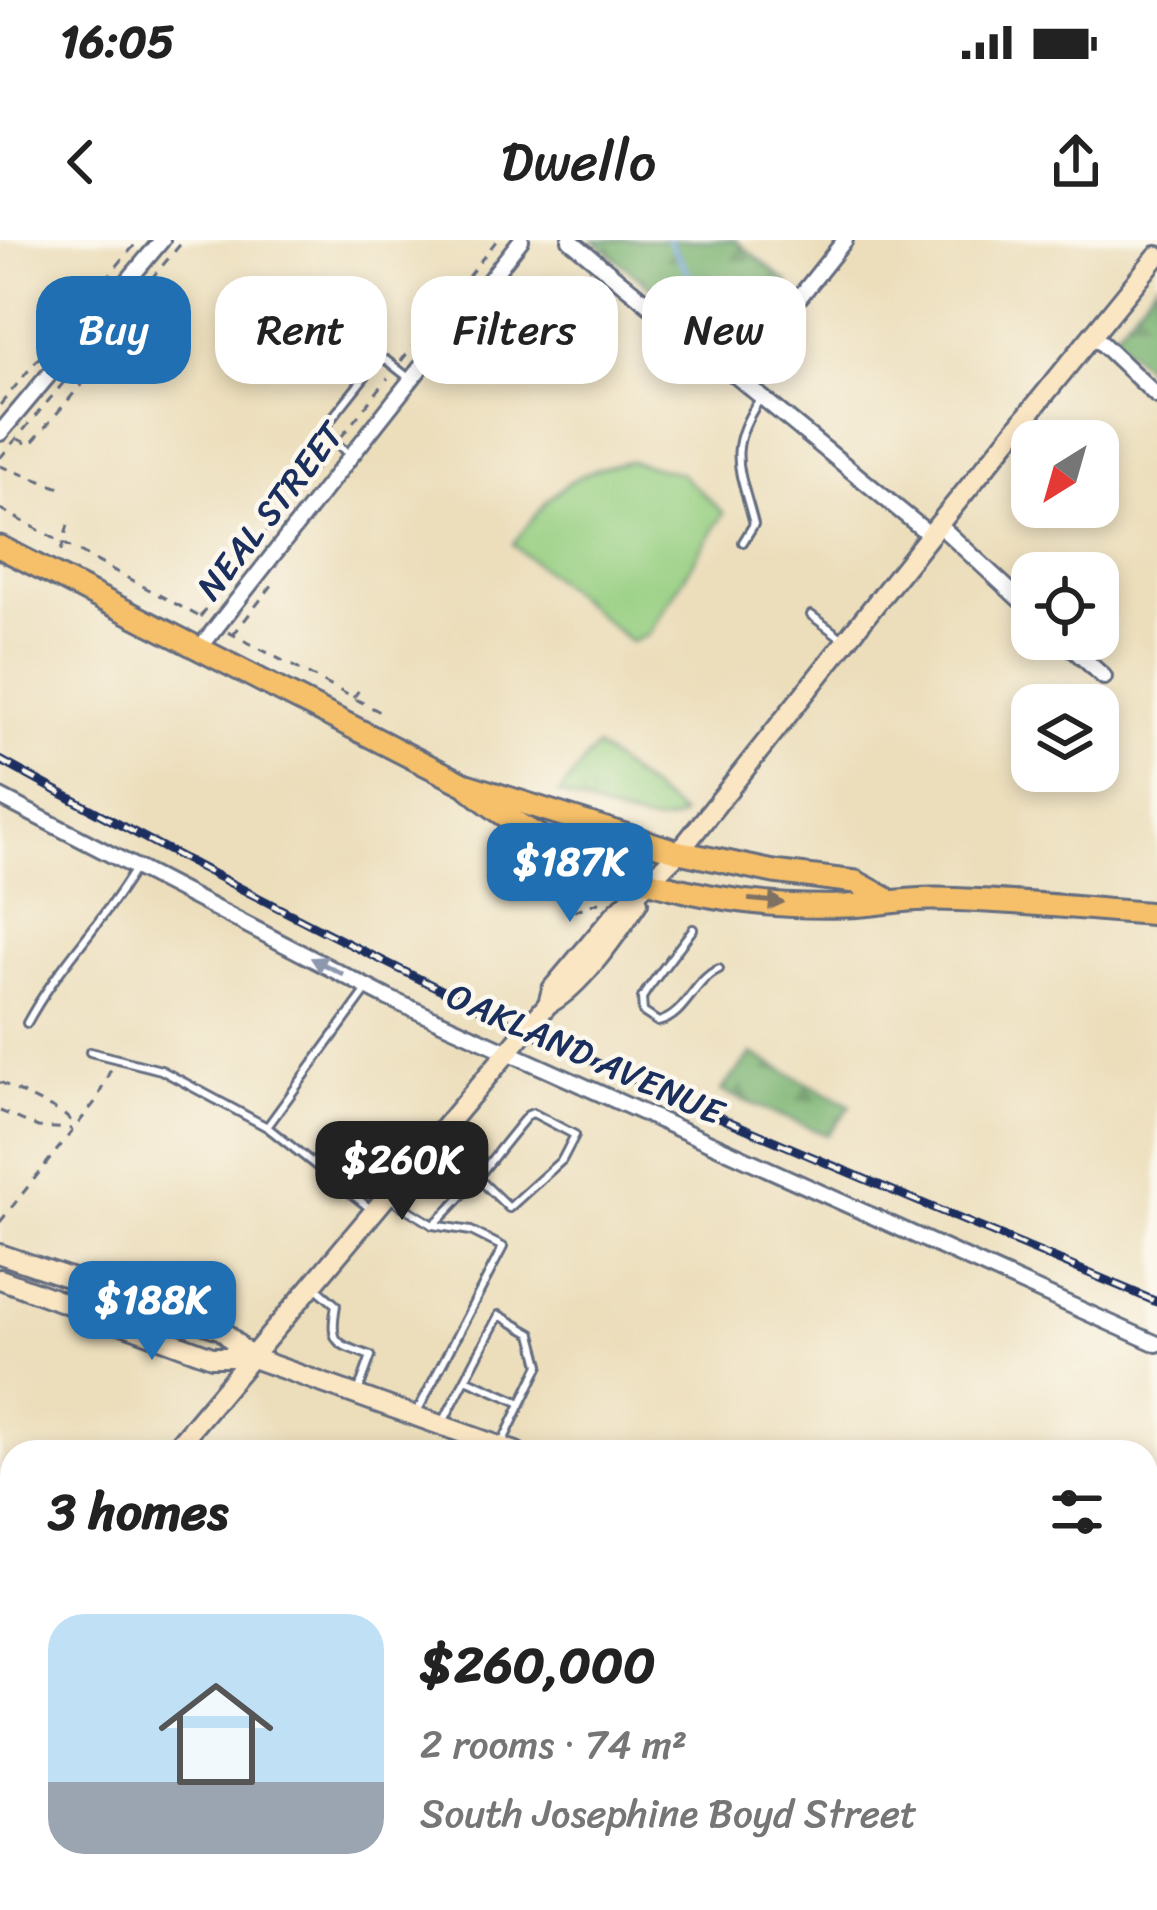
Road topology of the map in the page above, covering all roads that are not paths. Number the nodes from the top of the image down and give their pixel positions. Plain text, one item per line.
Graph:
1 (163, 240) edge
2 (521, 240) edge
3 (570, 240) edge
4 (844, 240) edge
5 (1157, 256) edge
6 (493, 276) edge
7 (806, 288) edge
8 (642, 299) edge
9 (1093, 335) junction
10 (411, 379) edge
11 (411, 381) edge
12 (747, 384) edge
13 (763, 396) junction
14 (1157, 396) edge
15 (0, 433) edge
16 (353, 456) junction
17 (934, 529) junction
18 (743, 542) dead end
19 (0, 547) edge
20 (1011, 593) edge
21 (811, 615) dead end
22 (846, 641) junction
23 (200, 649) junction
24 (1085, 660) edge
25 (1104, 677) dead end
26 (464, 784) junction
27 (0, 796) edge
28 (679, 852) junction
29 (135, 867) junction
30 (650, 882) junction
31 (887, 899) junction
32 (1157, 914) edge
33 (693, 929) dead end
34 (719, 969) dead end
35 (368, 988) junction
36 (26, 1023) dead end
37 (90, 1052) dead end
38 (508, 1053) junction
39 (266, 1127) junction
40 (476, 1177) junction
41 (388, 1197) junction
42 (374, 1213) junction
43 (433, 1225) junction
44 (0, 1254) edge
45 (0, 1279) edge
46 (313, 1285) junction
47 (1157, 1344) edge
48 (250, 1357) junction
49 (466, 1379) junction
50 (357, 1395) junction
51 (521, 1403) junction
52 (415, 1416) junction
53 (441, 1425) junction
54 (182, 1440) edge
55 (483, 1440) edge
56 (511, 1440) edge

1 - 15 street
2 - 6 street, NEAL STREET
3 - 8 street
4 - 7 street
5 - 9 main road
9 - 14 street
9 - 17 main road
10 - 16 lane
11 - 16 street, NEAL STREET
12 - 13 street
13 - 17 street
13 - 18 lane
16 - 23 street, NEAL STREET
17 - 20 street
17 - 22 main road
19 - 23 main road
21 - 22 lane
22 - 28 main road
23 - 26 main road
24 - 25 street
26 - 28 main road
26 - 30 main road
27 - 29 street, OAKLAND AVENUE
28 - 30 main road
28 - 31 main road
35 -> 29 street, OAKLAND AVENUE
29 - 36 lane
30 -> 31 main road
30 - 38 main road
31 - 32 main road
33 - 34 lane
35 - 38 street, OAKLAND AVENUE
35 - 39 lane
37 - 39 lane
38 - 41 main road
38 - 47 street, OAKLAND AVENUE
39 - 42 lane
40 - 40 lane
40 - 43 lane
41 - 42 main road
41 - 43 lane
42 - 46 main road
43 - 52 lane
44 - 48 main road
45 - 48 main road
46 - 48 main road
46 - 50 lane
48 - 50 main road
48 - 54 main road
49 - 51 lane
49 - 51 lane
49 - 53 lane
50 - 52 main road
51 - 56 lane
52 - 53 main road
53 - 55 main road

